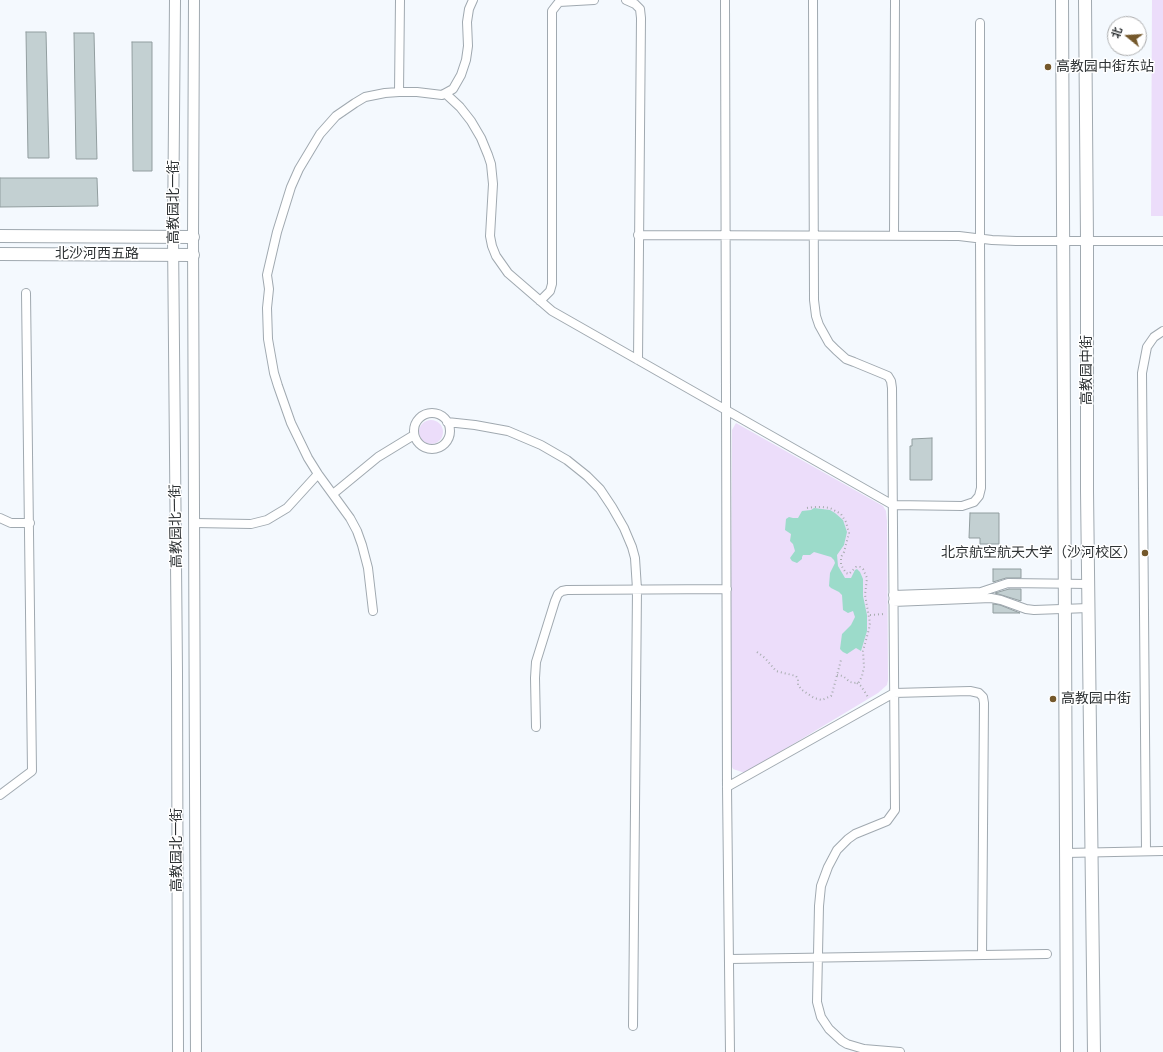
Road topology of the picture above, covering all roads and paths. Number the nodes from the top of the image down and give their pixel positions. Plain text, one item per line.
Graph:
1 (175, 0) edge
2 (194, 0) edge
3 (400, 0) edge
4 (473, 0) edge
5 (594, 0) edge
6 (626, 0) edge
7 (725, 0) edge
8 (813, 0) edge
9 (895, 0) edge
10 (1062, 0) edge
11 (1085, 0) edge
12 (980, 23) dead end
13 (399, 92) junction
14 (446, 94) junction
15 (638, 235) junction
16 (726, 235) junction
17 (814, 235) junction
18 (0, 236) edge
19 (894, 236) junction
20 (193, 237) junction
21 (173, 238) junction
22 (980, 239) junction
23 (1064, 240) junction
24 (1087, 240) junction
25 (1163, 241) edge
26 (0, 254) edge
27 (173, 255) junction
28 (194, 255) junction
29 (26, 293) dead end
30 (540, 301) junction
31 (1163, 331) edge
32 (638, 360) junction
33 (725, 410) junction
34 (448, 422) junction
35 (414, 435) junction
36 (318, 474) junction
37 (333, 494) junction
38 (893, 505) junction
39 (807, 508) dead end
40 (0, 518) edge
41 (30, 523) junction
42 (195, 524) junction
43 (1065, 584) junction
44 (1088, 584) junction
45 (637, 589) junction
46 (726, 589) junction
47 (893, 598) junction
48 (1089, 608) junction
49 (1065, 609) junction
50 (373, 611) dead end
51 (893, 612) junction
52 (870, 615) junction
53 (757, 652) dead end
54 (841, 660) dead end
55 (837, 675) junction
56 (857, 683) junction
57 (894, 693) junction
58 (874, 704) junction
59 (536, 727) dead end
60 (727, 788) junction
61 (0, 795) edge
62 (1163, 850) edge
63 (1146, 851) junction
64 (1092, 852) junction
65 (1066, 853) junction
66 (1047, 954) dead end
67 (982, 955) junction
68 (818, 958) junction
69 (730, 959) junction
70 (633, 1026) dead end
71 (178, 1052) edge
72 (196, 1052) edge
73 (730, 1052) edge
74 (900, 1052) edge
75 (1067, 1052) edge
76 (1094, 1052) edge

1 - 21 street, 高教园北一街
2 - 20 street, 高教园北一街
3 - 13 street
4 - 14 street
5 - 30 street
6 - 15 street
7 - 16 street
8 - 17 street
9 - 19 street
10 - 23 main road, 高教园中街
11 - 24 main road, 高教园中街
12 - 22 street
13 - 14 street
13 - 36 street
14 - 30 street
15 - 16 street
15 - 32 street
16 - 17 street
16 - 33 street
17 - 19 street
17 - 38 street
18 - 21 main road, 北沙河西五路
19 - 22 street
20 - 21 main road, 北沙河西五路
20 - 28 street, 高教园北一街
21 - 27 street, 高教园北一街
22 - 23 street
22 - 38 street
23 - 24 street
23 - 43 main road, 高教园中街
24 - 25 street
24 - 44 main road, 高教园中街
26 - 27 main road, 北沙河西五路
27 - 28 main road, 北沙河西五路
27 - 71 street, 高教园北一街
28 - 42 street, 高教园北一街
29 - 41 street
30 - 32 street
31 - 63 street
32 - 33 street
33 - 38 street
33 - 46 street
34 - 35 street
34 - 35 street
34 - 45 street
35 - 37 street
36 - 37 street
36 - 42 street
37 - 50 street
38 - 47 street
39 - 52 path
40 - 41 street
41 - 61 street
42 - 72 street, 高教园北一街
43 - 44 street
43 - 47 street
43 - 49 main road, 高教园中街
44 - 48 main road, 高教园中街
45 - 46 street
45 - 59 street
45 - 70 street
46 - 60 street
47 - 49 street
47 - 51 street
48 - 49 street
48 - 64 main road, 高教园中街
49 - 65 main road, 高教园中街
51 - 52 path
51 - 57 street
52 - 56 path
53 - 55 path
54 - 55 path
55 - 56 path
56 - 58 path
57 - 58 street
57 - 67 street
57 - 68 street
58 - 60 street
60 - 69 street
62 - 63 street
63 - 64 street
64 - 65 street
64 - 76 main road, 高教园中街
65 - 75 main road, 高教园中街
66 - 67 street
67 - 68 street
68 - 69 street
68 - 74 street
69 - 73 street

